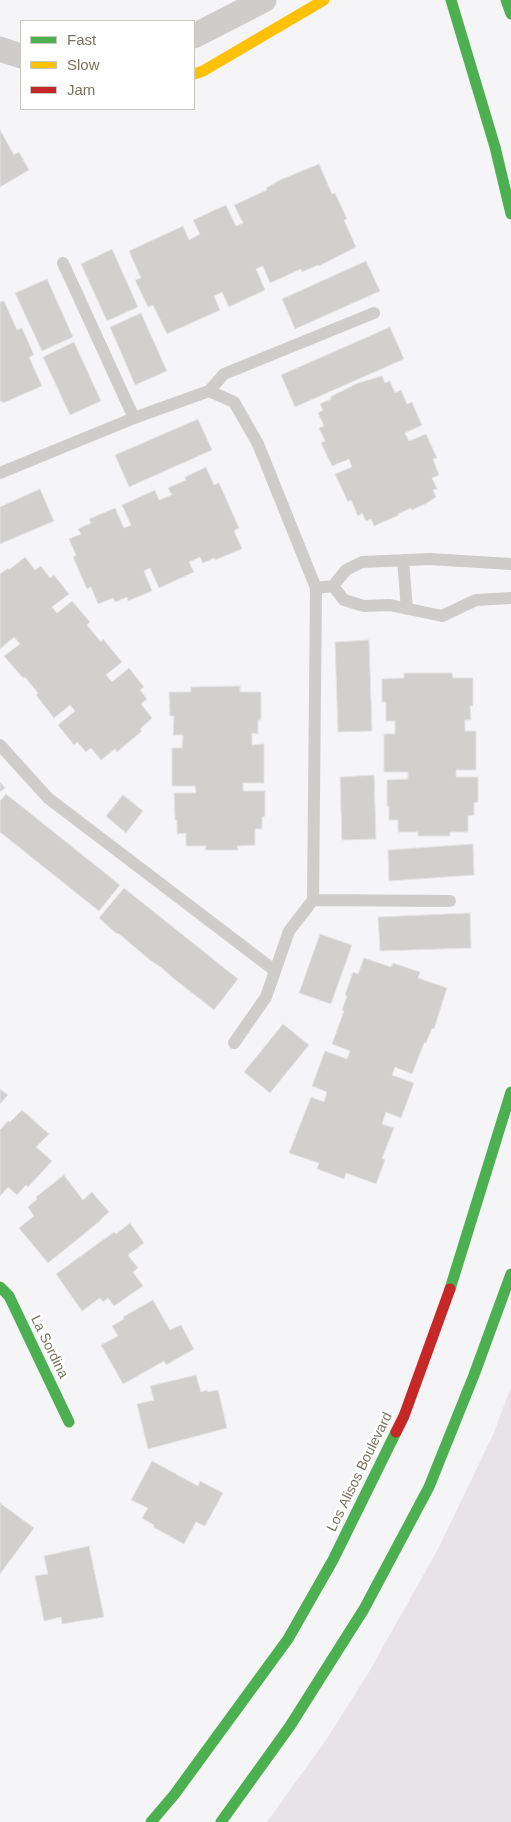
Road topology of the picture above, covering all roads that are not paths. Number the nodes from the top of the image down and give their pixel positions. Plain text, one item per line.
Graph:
1 (264, 0) edge
2 (324, 0) edge
3 (451, 0) edge
4 (506, 0) edge
5 (511, 14) edge
6 (195, 35) edge
7 (0, 49) edge
8 (20, 56) edge
9 (195, 74) edge
10 (511, 214) edge
11 (63, 263) dead end
12 (374, 313) dead end
13 (209, 391) junction
14 (134, 418) junction
15 (0, 473) edge
16 (403, 560) junction
17 (511, 564) edge
18 (332, 586) junction
19 (316, 588) junction
20 (511, 598) edge
21 (407, 609) junction
22 (0, 745) edge
23 (313, 900) junction
24 (450, 901) dead end
25 (274, 970) junction
26 (234, 1043) dead end
27 (511, 1092) edge
28 (511, 1274) edge
29 (0, 1287) edge
30 (69, 1422) dead end
31 (151, 1822) edge
32 (221, 1822) edge

1 - 6 street
2 - 9 main road
3 - 10 main road
4 - 5 main road
7 - 8 street
11 - 14 lane
12 - 13 lane
13 - 14 lane
13 - 19 lane
14 - 15 lane
16 - 17 lane
16 - 18 lane
16 - 21 lane
18 - 19 lane
18 - 21 lane
19 - 23 lane
20 - 21 lane
22 - 25 lane
23 - 24 lane
23 - 25 lane
25 - 26 lane
27 - 31 main road, Los Alisos Boulevard
28 - 32 main road
29 - 30 main road, La Sordina

